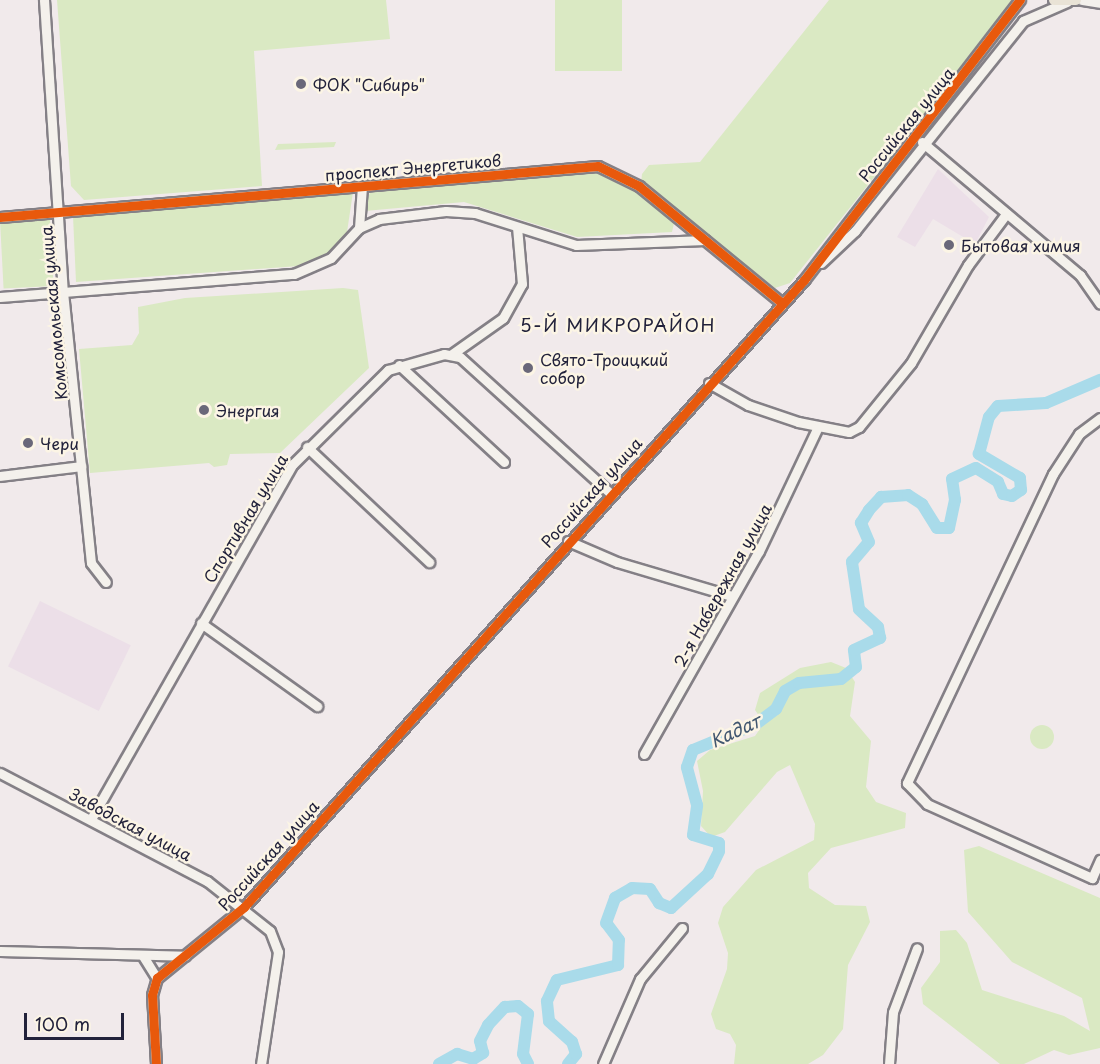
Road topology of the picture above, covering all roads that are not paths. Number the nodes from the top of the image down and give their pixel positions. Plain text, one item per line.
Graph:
1 (44, 0) edge
2 (1020, 0) edge
3 (1054, 0) edge
4 (1082, 0) edge
5 (1072, 1) edge
6 (1100, 3) edge
7 (915, 137) junction
8 (925, 144) junction
9 (362, 186) junction
10 (60, 212) junction
11 (1006, 214) junction
12 (0, 217) edge
13 (678, 217) junction
14 (517, 226) junction
15 (359, 228) junction
16 (673, 238) junction
17 (706, 241) junction
18 (804, 280) junction
19 (63, 292) junction
20 (0, 297) edge
21 (782, 303) junction
22 (1100, 304) edge
23 (452, 354) junction
24 (399, 365) junction
25 (709, 383) junction
26 (1100, 418) edge
27 (819, 427) junction
28 (307, 447) junction
29 (504, 462) dead end
30 (81, 466) junction
31 (0, 476) edge
32 (609, 492) junction
33 (568, 541) junction
34 (429, 562) dead end
35 (106, 582) dead end
36 (732, 596) junction
37 (201, 623) junction
38 (317, 706) dead end
39 (644, 754) dead end
40 (0, 773) edge
41 (91, 819) junction
42 (1100, 860) edge
43 (244, 907) junction
44 (681, 928) dead end
45 (917, 948) dead end
46 (0, 951) edge
47 (143, 956) junction
48 (185, 956) junction
49 (157, 978) junction
50 (156, 1064) edge
51 (261, 1064) edge
52 (603, 1064) edge
53 (889, 1064) edge

1 - 10 street, Комсомольская улица
2 - 7 street, Российская улица
3 - 5 main road
4 - 6 street
5 - 8 street
7 - 8 street
7 - 18 street, Российская улица
8 - 11 street
8 - 18 street
9 - 10 street, проспект Энергетиков
9 - 13 street, проспект Энергетиков
9 - 15 street
10 - 12 street, проспект Энергетиков
10 - 19 street, Комсомольская улица
11 - 22 street
11 - 27 street
13 - 16 street
13 - 17 street, проспект Энергетиков
14 - 15 street
14 - 16 street
14 - 23 street
15 - 19 street
16 - 17 street
17 - 21 street, проспект Энергетиков
18 - 21 street, Российская улица
19 - 20 street
19 - 30 street, Комсомольская улица
21 - 25 street, Российская улица
23 - 24 street, Спортивная улица
23 - 32 street
24 - 28 street, Спортивная улица
24 - 29 street
25 - 27 street
25 - 32 street, Российская улица
26 - 42 street
27 - 36 street, 2-я Набережная улица
28 - 34 street
28 - 37 street, Спортивная улица
30 - 31 street
30 - 35 street, Комсомольская улица
32 - 33 street, Российская улица
33 - 36 street
33 - 43 street, Российская улица
36 - 39 street, 2-я Набережная улица
37 - 38 street
37 - 41 street, Спортивная улица
40 - 41 street, Заводская улица
41 - 43 street, Заводская улица
43 - 48 street, Российская улица
43 - 51 street, Российская улица
44 - 52 street
45 - 53 street
46 - 47 street
47 - 48 street
47 - 49 street
48 - 49 street, Российская улица
49 - 50 street

